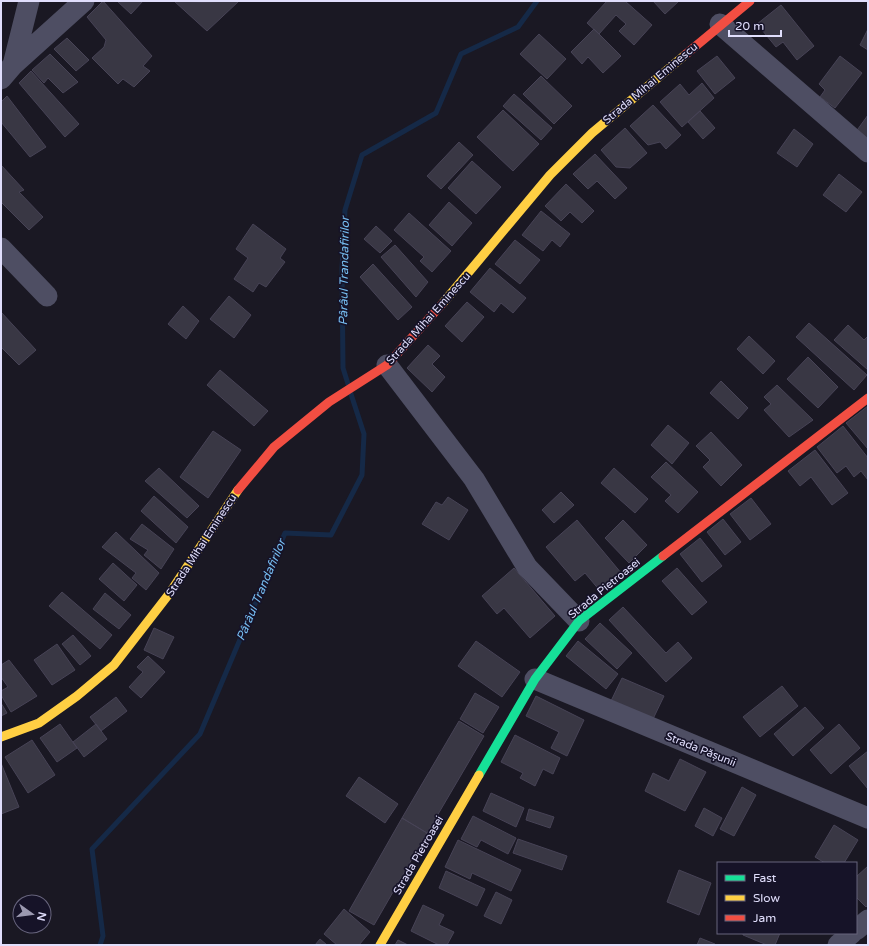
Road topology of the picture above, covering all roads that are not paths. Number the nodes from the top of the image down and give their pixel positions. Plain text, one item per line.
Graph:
1 (29, 1) edge
2 (84, 1) edge
3 (750, 1) edge
4 (720, 24) junction
5 (7, 72) edge
6 (868, 152) edge
7 (1, 248) edge
8 (46, 296) dead end
9 (387, 365) junction
10 (868, 398) edge
11 (579, 621) junction
12 (535, 679) junction
13 (1, 737) edge
14 (868, 818) edge
15 (868, 920) edge
16 (857, 929) edge
17 (851, 934) edge
18 (380, 945) edge
19 (838, 945) edge

1 - 5 street
2 - 5 street
3 - 4 street, Strada Mihai Eminescu
4 - 6 street
4 - 9 street, Strada Mihai Eminescu
7 - 8 street
9 - 11 street
9 - 13 street, Strada Mihai Eminescu
10 - 11 street, Strada Pietroasei
11 - 12 street, Strada Pietroasei
12 - 14 street, Strada Pășunii
12 - 18 street, Strada Pietroasei
15 - 16 street
17 - 19 street

